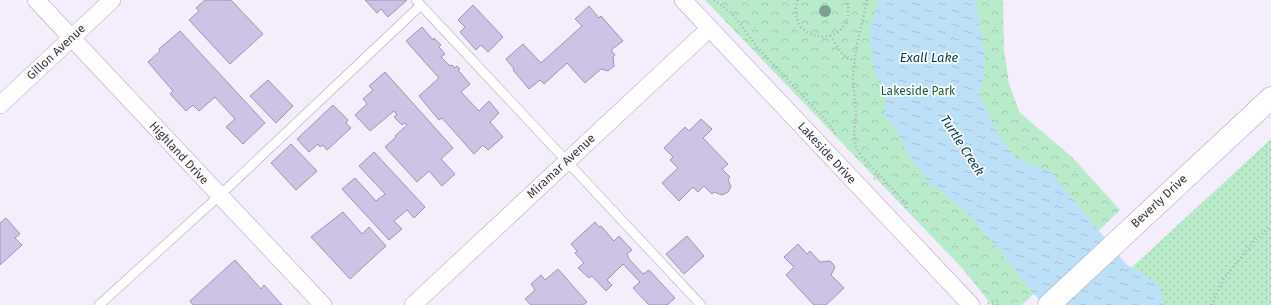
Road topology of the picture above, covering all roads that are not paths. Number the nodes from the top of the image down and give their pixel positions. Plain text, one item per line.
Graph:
1 (36, 0) edge
2 (112, 0) edge
3 (683, 0) edge
4 (419, 2) edge
5 (710, 28) junction
6 (72, 38) junction
7 (1271, 98) edge
8 (0, 105) edge
9 (566, 161) junction
10 (219, 196) junction
11 (99, 305) edge
12 (323, 305) edge
13 (413, 305) edge
14 (701, 305) edge
15 (971, 305) edge
16 (1049, 305) edge

1 - 6 street, Highland Drive
2 - 6 street, Gillon Avenue
3 - 5 street, Lakeside Drive
4 - 9 lane
4 - 10 lane
5 - 9 street, Miramar Avenue
5 - 15 street, Lakeside Drive
6 - 8 street, Gillon Avenue
6 - 10 street, Highland Drive
7 - 16 street, Beverly Drive
9 - 13 street, Miramar Avenue
9 - 14 lane
10 - 11 lane
10 - 12 street, Highland Drive

